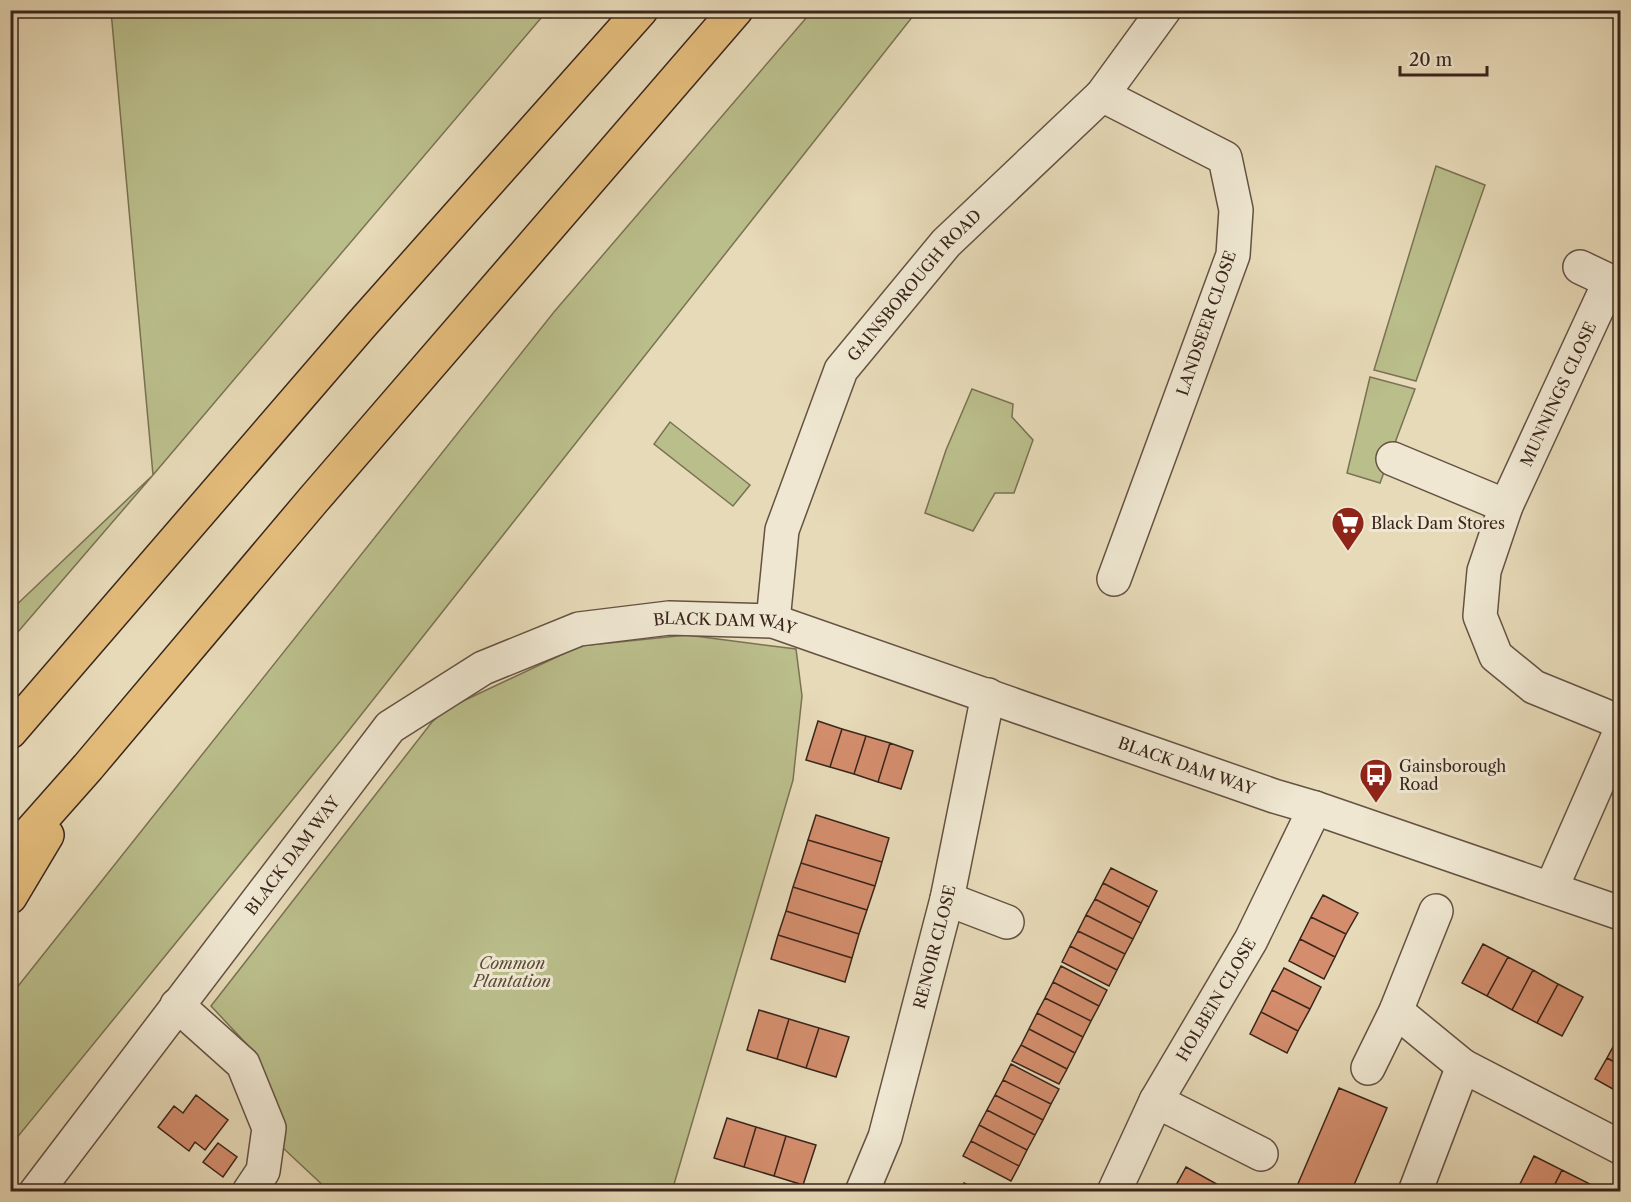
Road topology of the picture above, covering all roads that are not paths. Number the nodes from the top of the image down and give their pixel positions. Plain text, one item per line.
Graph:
1 (641, 10) edge
2 (736, 10) edge
3 (1164, 10) edge
4 (1102, 95) junction
5 (1580, 267) dead end
6 (1615, 284) edge
7 (1393, 459) dead end
8 (1506, 506) junction
9 (1114, 579) dead end
10 (773, 621) junction
11 (988, 695) junction
12 (1620, 722) edge
13 (13, 728) edge
14 (1620, 732) edge
15 (88, 767) junction
16 (1315, 808) junction
17 (10, 855) edge
18 (1551, 889) junction
19 (10, 897) edge
20 (947, 899) junction
21 (1436, 911) dead end
22 (1620, 913) edge
23 (1007, 922) dead end
24 (177, 1005) junction
25 (1396, 1011) junction
26 (1463, 1066) junction
27 (1368, 1068) dead end
28 (1156, 1101) junction
29 (1620, 1147) edge
30 (1261, 1154) dead end
31 (36, 1191) edge
32 (249, 1191) edge
33 (862, 1191) edge
34 (1114, 1191) edge
35 (1415, 1191) edge

1 - 13 highway
2 - 15 highway
3 - 4 street, GAINSBOROUGH ROAD
4 - 9 street, LANDSEER CLOSE
4 - 10 street, GAINSBOROUGH ROAD
5 - 6 street, MUNNINGS CLOSE
6 - 8 street, MUNNINGS CLOSE
7 - 8 street
8 - 12 street, MUNNINGS CLOSE
10 - 11 street, BLACK DAM WAY
10 - 24 street, BLACK DAM WAY
11 - 16 street, BLACK DAM WAY
11 - 20 street, RENOIR CLOSE
14 - 18 street
15 - 17 highway
15 - 19 highway
16 - 18 street, BLACK DAM WAY
16 - 28 street, HOLBEIN CLOSE
18 - 22 street, BLACK DAM WAY
20 - 23 street
20 - 33 street, RENOIR CLOSE
21 - 25 street
24 - 31 street, BLACK DAM WAY
24 - 32 street
25 - 26 street
25 - 27 street
26 - 29 street
26 - 35 street
28 - 30 street
28 - 34 street, HOLBEIN CLOSE

